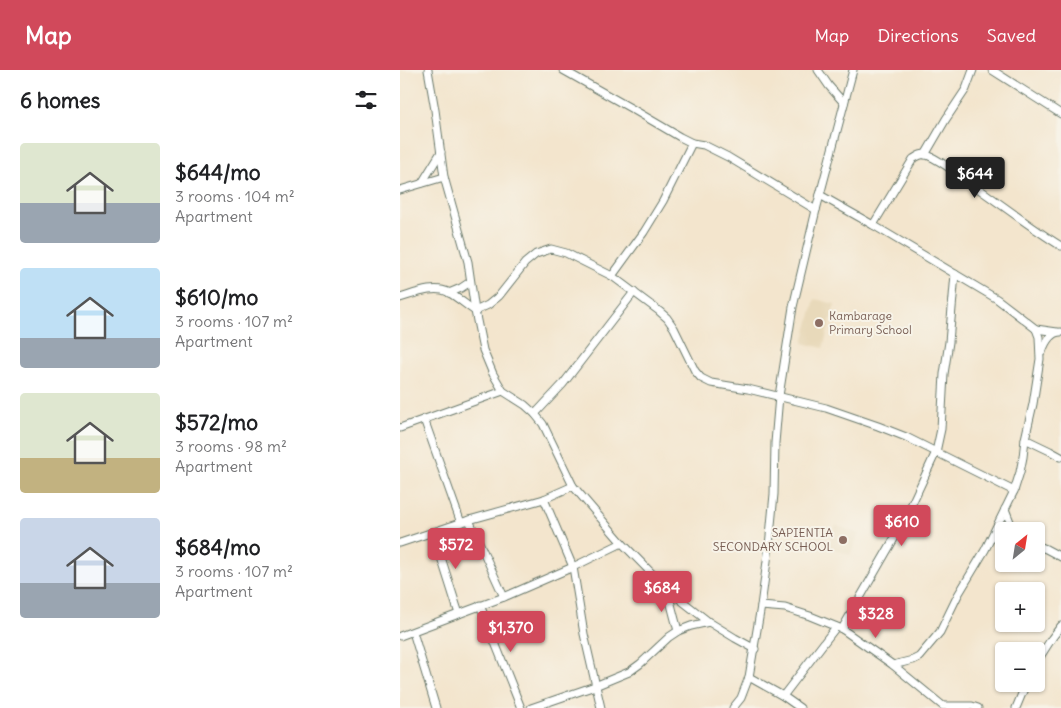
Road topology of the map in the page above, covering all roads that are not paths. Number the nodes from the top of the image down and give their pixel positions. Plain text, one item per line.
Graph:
1 (428, 70) edge
2 (563, 70) edge
3 (818, 70) edge
4 (853, 70) edge
5 (973, 70) edge
6 (992, 70) edge
7 (844, 102) junction
8 (1061, 114) edge
9 (692, 143) junction
10 (441, 152) junction
11 (925, 154) junction
12 (444, 177) junction
13 (422, 183) junction
14 (400, 190) edge
15 (820, 195) junction
16 (816, 210) junction
17 (873, 225) junction
18 (1061, 246) edge
19 (955, 274) junction
20 (612, 276) junction
21 (470, 282) junction
22 (634, 292) junction
23 (449, 293) junction
24 (400, 297) edge
25 (475, 311) junction
26 (1036, 329) junction
27 (1059, 332) edge
28 (1040, 359) junction
29 (503, 391) junction
30 (779, 396) junction
31 (535, 414) junction
32 (424, 419) junction
33 (400, 428) edge
34 (1025, 439) junction
35 (936, 452) junction
36 (1061, 457) edge
37 (573, 486) junction
38 (1014, 491) junction
39 (544, 499) junction
40 (1005, 509) junction
41 (469, 520) junction
42 (1010, 522) edge
43 (461, 523) junction
44 (432, 532) junction
45 (400, 543) edge
46 (622, 543) junction
47 (1045, 549) edge
48 (1061, 557) edge
49 (573, 567) junction
50 (667, 589) junction
51 (504, 597) junction
52 (480, 606) junction
53 (761, 606) junction
54 (458, 614) junction
55 (709, 622) junction
56 (1061, 626) edge
57 (839, 628) junction
58 (678, 631) junction
59 (413, 632) junction
60 (400, 636) edge
61 (754, 649) junction
62 (1045, 649) edge
63 (893, 665) junction
64 (749, 677) junction
65 (595, 686) junction
66 (1023, 692) edge
67 (783, 696) junction
68 (946, 707) edge
69 (436, 708) edge
70 (521, 708) edge
71 (532, 708) edge
72 (601, 708) edge
73 (733, 708) edge
74 (800, 708) edge
75 (978, 708) edge
76 (1016, 708) edge

1 - 10 street
2 - 9 street
3 - 7 street
4 - 7 street
5 - 11 street
6 - 8 street
7 - 15 street
9 - 16 street
9 - 20 street
10 - 12 street
10 - 13 street
11 - 17 street
11 - 18 street
12 - 13 street
12 - 21 street
13 - 14 street
15 - 16 street
15 - 17 street
16 - 30 street
17 - 19 street
19 - 26 street
19 - 35 street
20 - 22 street
20 - 25 street
21 - 23 street
21 - 25 street
22 - 30 street
22 - 31 street
23 - 24 street
23 - 25 street
25 - 29 street
26 - 27 street
26 - 28 street
27 - 28 street
28 - 34 street
29 - 31 street
29 - 32 street
30 - 35 street
30 - 53 street
31 - 37 street
32 - 33 street
32 - 43 street
34 - 36 street
34 - 38 street
35 - 38 street
35 - 57 street
37 - 39 street
37 - 46 street
38 - 40 street
39 - 41 street
39 - 49 street
40 - 42 street
40 - 63 street
41 - 43 street
41 - 51 street
43 - 44 street
44 - 45 street
44 - 54 street
46 - 49 street
46 - 50 street
47 - 48 street
49 - 51 street
49 - 65 street
50 - 55 street
50 - 58 street
51 - 52 street
52 - 54 street
52 - 70 street
53 - 57 street
53 - 61 street
54 - 59 street
55 - 58 street
55 - 61 street
56 - 62 street
57 - 63 street
57 - 67 street
58 - 65 street
59 - 60 street
59 - 69 street
61 - 64 street
63 - 68 street
64 - 67 street
64 - 73 street
65 - 71 street
65 - 72 street
66 - 76 street
67 - 74 street
68 - 75 street

